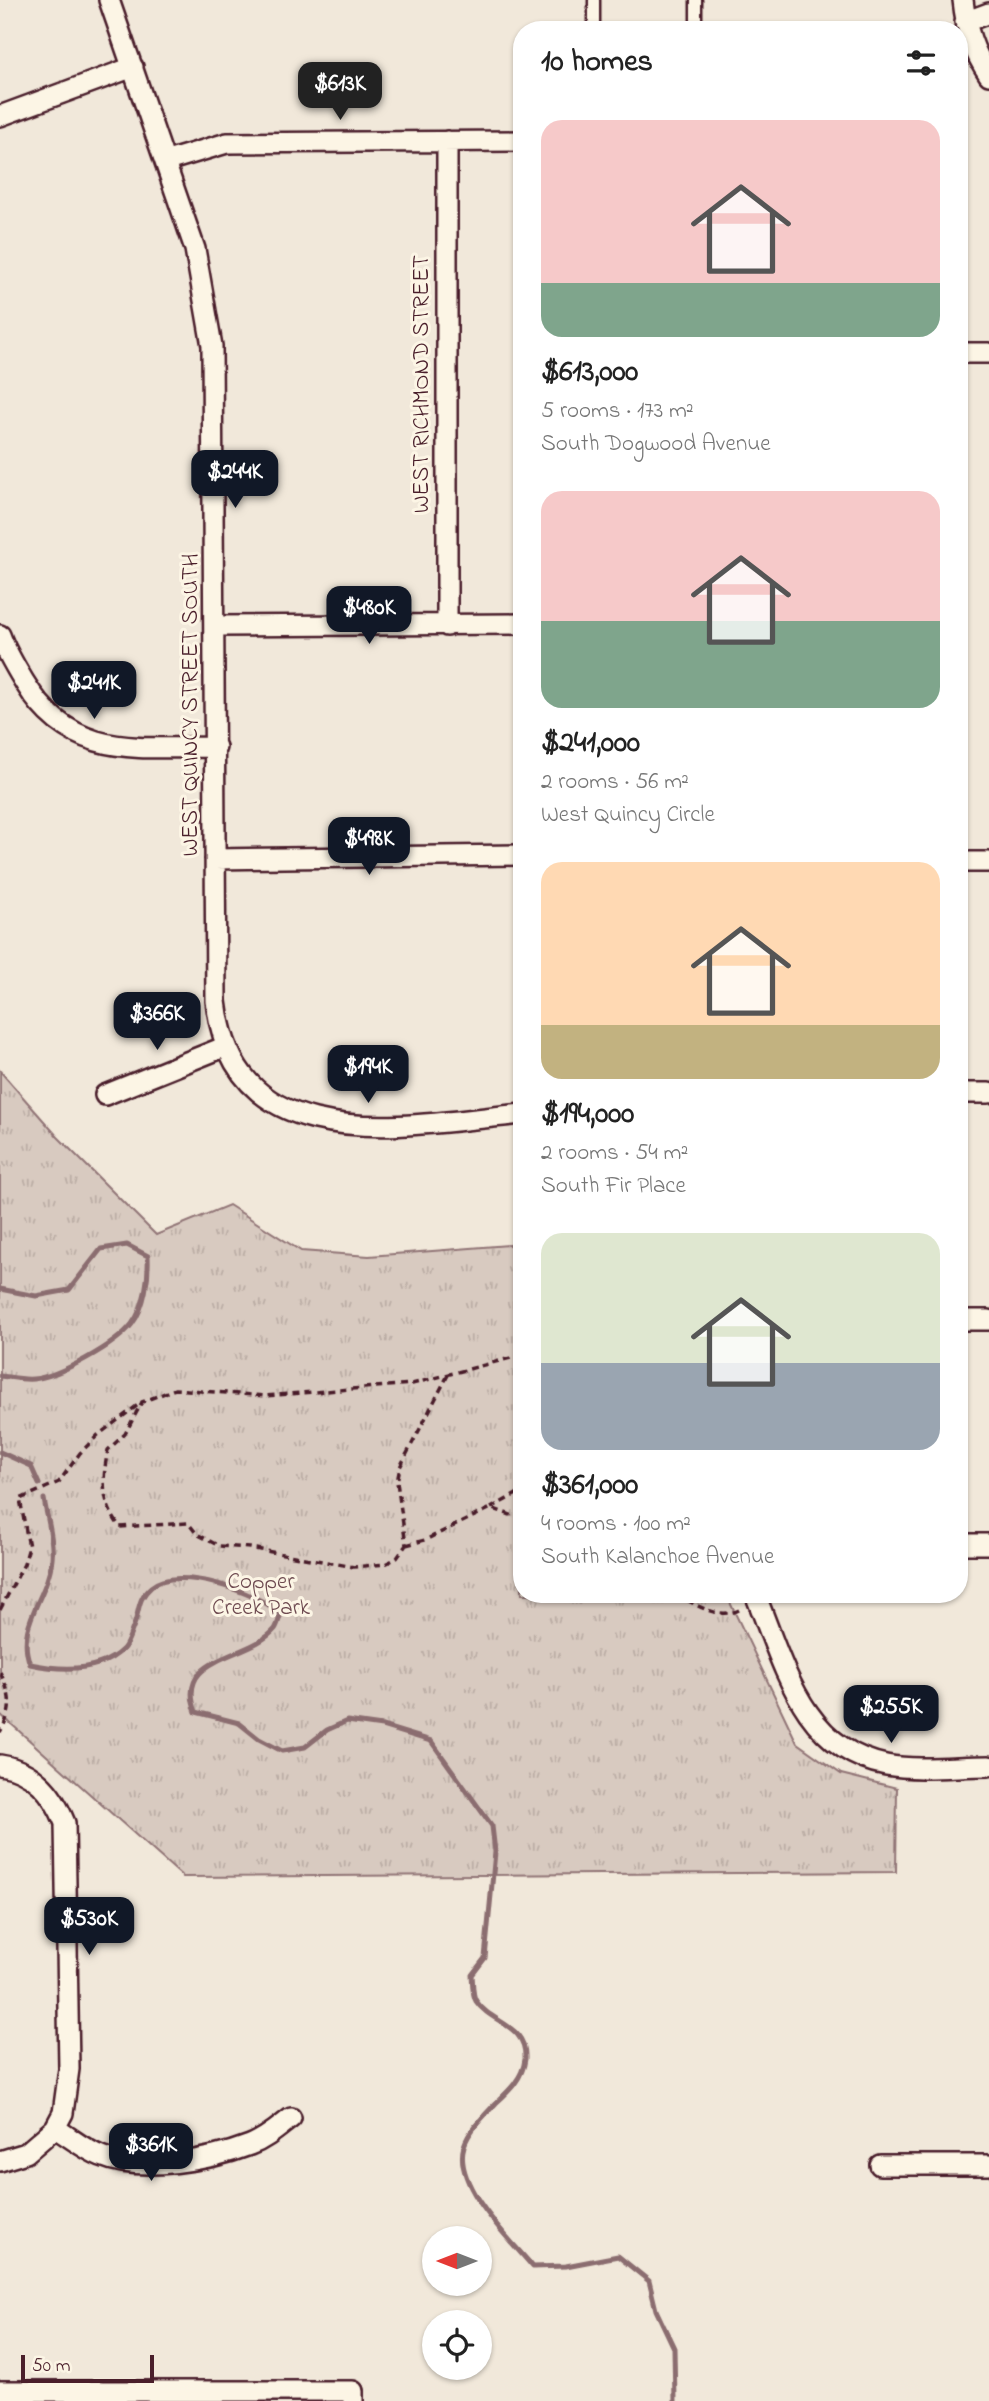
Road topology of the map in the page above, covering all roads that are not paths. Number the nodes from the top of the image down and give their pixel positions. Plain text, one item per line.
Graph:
1 (109, 0) edge
2 (594, 0) edge
3 (696, 0) edge
4 (963, 0) edge
5 (989, 13) edge
6 (594, 21) edge
7 (696, 21) edge
8 (965, 21) edge
9 (968, 21) edge
10 (968, 33) edge
11 (132, 67) junction
12 (989, 75) edge
13 (0, 116) edge
14 (447, 141) junction
15 (513, 141) edge
16 (167, 161) junction
17 (968, 353) edge
18 (989, 353) edge
19 (513, 624) edge
20 (216, 626) junction
21 (447, 626) junction
22 (0, 635) edge
23 (216, 747) junction
24 (513, 855) edge
25 (215, 859) junction
26 (968, 862) edge
27 (989, 862) edge
28 (224, 1047) junction
29 (968, 1093) edge
30 (989, 1093) edge
31 (106, 1095) dead end
32 (513, 1115) edge
33 (968, 1320) edge
34 (989, 1320) edge
35 (968, 1544) edge
36 (989, 1544) edge
37 (759, 1603) edge
38 (0, 1765) edge
39 (989, 1766) edge
40 (291, 2118) dead end
41 (55, 2128) junction
42 (0, 2161) edge
43 (880, 2165) dead end
44 (989, 2165) edge
45 (0, 2390) edge
46 (66, 2396) edge
47 (353, 2396) edge

1 - 11 street, WEST QUINCY STREET SOUTH
2 - 6 lane
3 - 7 lane
4 - 8 street
5 - 9 street
10 - 12 street
11 - 13 street
11 - 16 street, WEST QUINCY STREET SOUTH
14 - 15 street
14 - 16 street
14 - 21 street, WEST RICHMOND STREET
16 - 20 street, WEST QUINCY STREET SOUTH
17 - 18 street
19 - 21 street
20 - 21 street
20 - 23 street, WEST QUINCY STREET SOUTH
22 - 23 street
23 - 25 street, WEST QUINCY STREET SOUTH
24 - 25 street
25 - 28 street, WEST QUINCY STREET SOUTH
26 - 27 street
28 - 31 street
28 - 32 street
29 - 30 street
33 - 34 street
35 - 36 street
37 - 39 street
38 - 41 street
40 - 41 street
41 - 42 street
43 - 44 street
45 - 46 street
46 - 47 street

